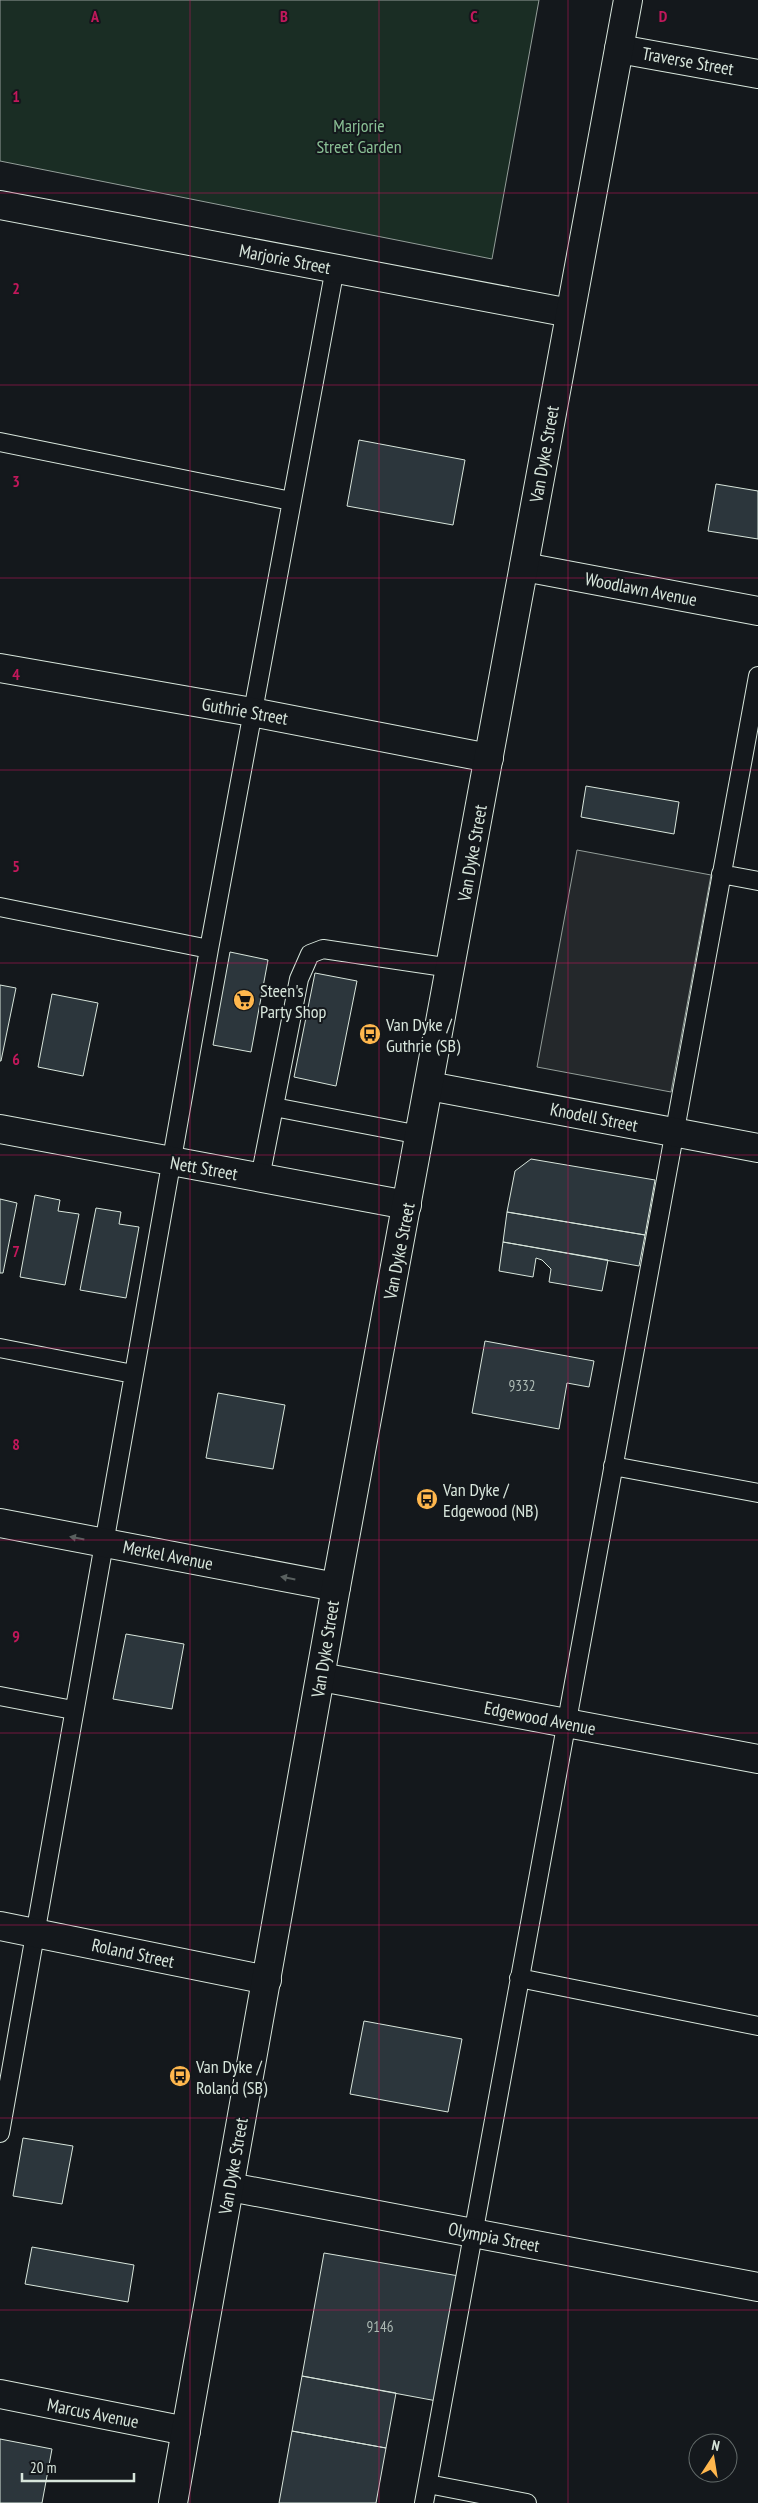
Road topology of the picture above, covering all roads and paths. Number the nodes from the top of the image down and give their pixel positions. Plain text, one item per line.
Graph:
1 (628, 0) edge
2 (619, 49) junction
3 (758, 74) edge
4 (0, 205) edge
5 (335, 268) junction
6 (570, 313) junction
7 (0, 442) edge
8 (291, 501) junction
9 (524, 567) junction
10 (758, 612) edge
11 (0, 668) edge
12 (758, 676) edge
13 (252, 712) junction
14 (489, 758) junction
15 (721, 874) junction
16 (758, 881) edge
17 (0, 907) edge
18 (209, 949) junction
19 (451, 968) junction
20 (429, 1086) junction
21 (274, 1107) junction
22 (0, 1129) edge
23 (674, 1132) junction
24 (420, 1135) junction
25 (758, 1148) edge
26 (173, 1163) junction
27 (260, 1178) junction
28 (407, 1205) junction
29 (0, 1348) edge
30 (133, 1374) junction
31 (613, 1466) junction
32 (758, 1493) edge
33 (0, 1523) edge
34 (103, 1543) junction
35 (336, 1587) junction
36 (322, 1677) junction
37 (0, 1696) edge
38 (73, 1710) junction
39 (566, 1723) junction
40 (758, 1759) edge
41 (0, 1926) edge
42 (34, 1933) junction
43 (519, 1978) junction
44 (267, 1980) junction
45 (758, 2026) edge
46 (0, 2133) edge
47 (230, 2187) junction
48 (472, 2232) junction
49 (758, 2286) edge
50 (0, 2394) edge
51 (186, 2431) junction
52 (428, 2484) junction
53 (173, 2503) edge
54 (424, 2503) edge
55 (526, 2503) edge

1 - 2 street, Van Dyke Street
2 - 3 street, Traverse Street
2 - 6 street, Van Dyke Street
4 - 5 street, Marjorie Street
5 - 6 street, Marjorie Street
5 - 8 lane
6 - 9 street, Van Dyke Street
7 - 8 lane
8 - 13 lane
9 - 10 street, Woodlawn Avenue
9 - 14 street, Van Dyke Street
11 - 13 street, Guthrie Street
12 - 15 lane
13 - 14 street, Guthrie Street
13 - 18 lane
14 - 19 street, Van Dyke Street
15 - 16 lane
15 - 23 lane
17 - 18 lane
18 - 26 lane
19 - 20 street, Van Dyke Street
19 - 21 lane
20 - 23 street, Knodell Street
20 - 24 street, Van Dyke Street
21 - 24 lane
21 - 27 lane
22 - 26 street, Nett Street
23 - 25 street, Knodell Street
23 - 31 lane
24 - 28 street, Van Dyke Street
26 - 27 street, Nett Street
26 - 30 lane
27 - 28 street, Nett Street
28 - 35 street, Van Dyke Street
29 - 30 lane
30 - 34 lane
31 - 32 lane
31 - 39 lane
34 -> 33 street, Merkel Avenue
35 -> 34 street, Merkel Avenue
34 - 38 lane
35 - 36 street, Van Dyke Street
36 - 39 street, Edgewood Avenue
36 - 44 street, Van Dyke Street
37 - 38 lane
38 - 42 lane
39 - 40 street, Edgewood Avenue
39 - 43 lane
41 - 42 street, Roland Street
42 - 44 street, Roland Street
42 - 46 lane
43 - 45 lane
43 - 48 lane
44 - 47 street, Van Dyke Street
47 - 48 street, Olympia Street
47 - 51 street, Van Dyke Street
48 - 49 street, Olympia Street
48 - 52 lane
50 - 51 street, Marcus Avenue
51 - 53 street, Van Dyke Street
52 - 54 lane
52 - 55 lane

